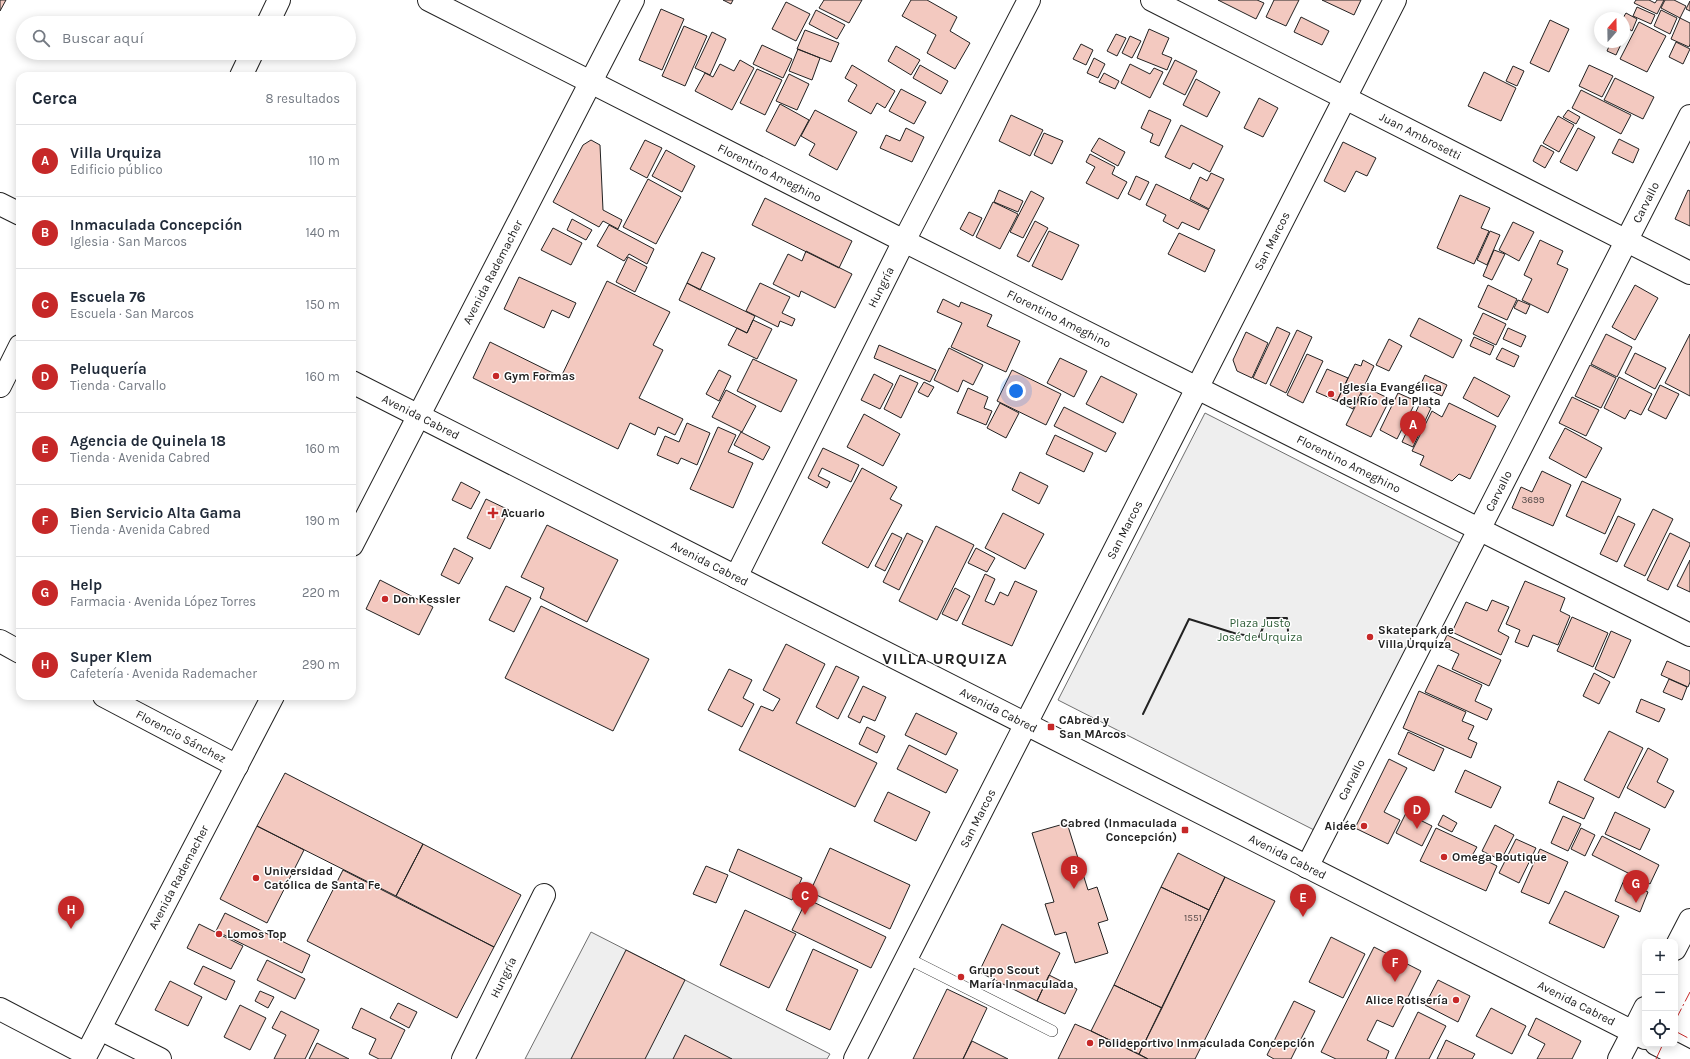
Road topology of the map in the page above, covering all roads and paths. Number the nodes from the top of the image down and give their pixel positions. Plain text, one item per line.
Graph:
1 (279, 0) edge
2 (429, 0) edge
3 (633, 0) edge
4 (1029, 0) edge
5 (1152, 0) edge
6 (1395, 0) edge
7 (271, 16) edge
8 (249, 60) edge
9 (243, 72) edge
10 (591, 83) junction
11 (1345, 98) junction
12 (1690, 116) edge
13 (0, 204) edge
14 (16, 212) edge
15 (1626, 240) junction
16 (904, 241) junction
17 (1690, 273) edge
18 (16, 354) edge
19 (356, 384) edge
20 (0, 386) edge
21 (1198, 388) junction
22 (419, 416) junction
23 (1479, 529) junction
24 (356, 537) edge
25 (736, 577) junction
26 (1690, 635) edge
27 (0, 641) edge
28 (16, 650) edge
29 (112, 700) edge
30 (271, 700) edge
31 (1026, 724) junction
32 (237, 766) junction
33 (1307, 867) junction
34 (544, 895) dead end
35 (1690, 920) edge
36 (1678, 943) edge
37 (907, 958) junction
38 (0, 1008) edge
39 (1644, 1011) edge
40 (100, 1029) junction
41 (1052, 1031) dead end
42 (1639, 1035) edge
43 (1662, 1047) edge
44 (85, 1057) edge
45 (160, 1059) edge
46 (463, 1059) edge
47 (855, 1059) edge
48 (1619, 1059) edge
49 (1685, 1059) edge

1 - 7 street
2 - 10 street, Florentino Ameghino
3 - 10 street, Avenida Rademacher
4 - 16 street, Hungría
5 - 11 street, Juan Ambrosetti
6 - 11 street, San Marcos
8 - 9 street
10 - 16 street, Florentino Ameghino
10 - 22 street, Avenida Rademacher
11 - 15 street, Juan Ambrosetti
11 - 21 street, San Marcos
12 - 15 street, Carvallo
13 - 14 street
15 - 17 street, Juan Ambrosetti
15 - 23 street, Carvallo
16 - 21 street, Florentino Ameghino
16 - 25 street, Hungría
18 - 20 street
19 - 22 street, Avenida Cabred
21 - 23 street, Florentino Ameghino
21 - 31 street, San Marcos
22 - 24 street, Avenida Rademacher
22 - 25 street, Avenida Cabred
23 - 26 street, Florentino Ameghino
23 - 33 street, Carvallo
25 - 31 street, Avenida Cabred
27 - 28 street
29 - 32 street, Florencio Sánchez
30 - 32 street, Avenida Rademacher
31 - 33 street, Avenida Cabred
31 - 37 street, San Marcos
32 - 40 street, Avenida Rademacher
33 - 42 street, Avenida Cabred
34 - 46 street, Hungría
35 - 36 street
37 - 41 lane
37 - 47 street, San Marcos
38 - 44 street
39 - 42 street
40 - 44 street, Avenida Rademacher
40 - 45 street
42 - 48 street
43 - 49 street

